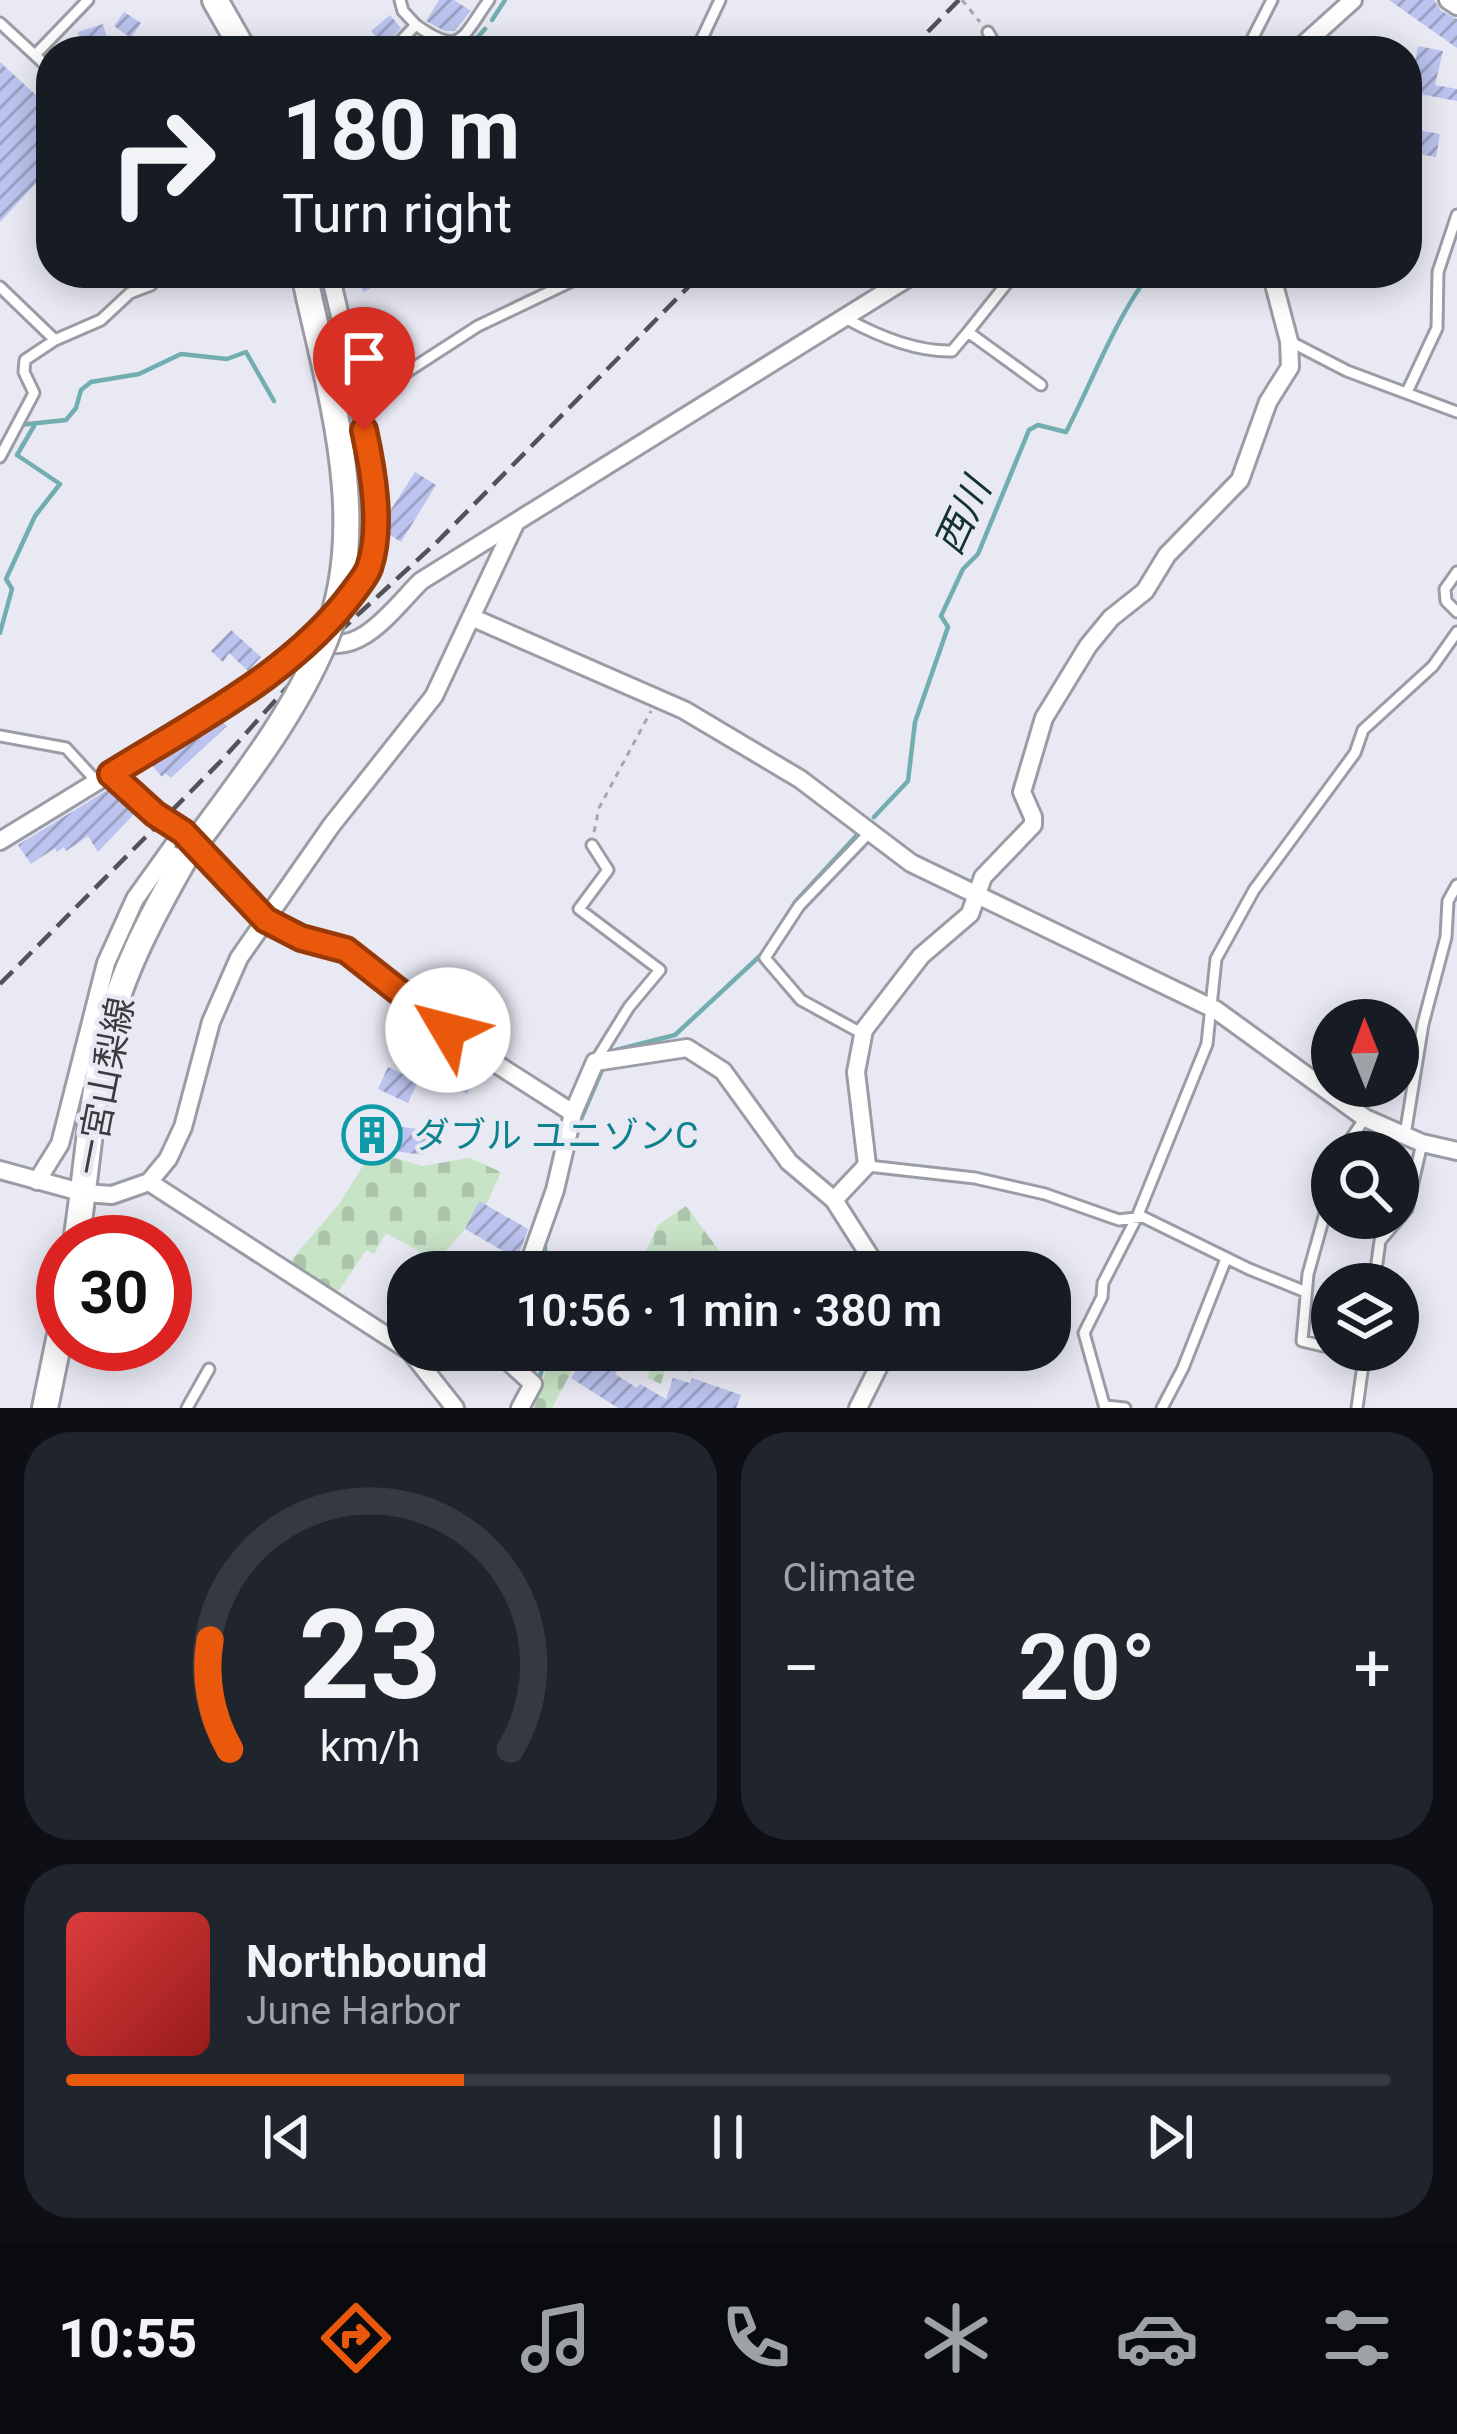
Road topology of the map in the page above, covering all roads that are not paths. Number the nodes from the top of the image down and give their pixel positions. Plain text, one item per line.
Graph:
1 (88, 0) edge
2 (215, 0) edge
3 (400, 0) edge
4 (489, 0) edge
5 (720, 0) edge
6 (1272, 0) edge
7 (1352, 0) edge
8 (1448, 0) edge
9 (1457, 6) edge
10 (0, 22) edge
11 (416, 25) junction
12 (988, 32) road end
13 (54, 36) edge
14 (235, 36) edge
15 (405, 36) edge
16 (431, 36) edge
17 (463, 36) edge
18 (703, 36) edge
19 (990, 36) edge
20 (1254, 36) edge
21 (1312, 36) edge
22 (35, 56) edge
23 (1457, 215) edge
24 (0, 287) edge
25 (143, 288) edge
26 (307, 288) edge
27 (333, 288) edge
28 (558, 288) edge
29 (892, 288) edge
30 (1003, 288) edge
31 (1275, 288) edge
32 (845, 318) junction
33 (968, 332) junction
34 (55, 340) junction
35 (1289, 341) junction
36 (1041, 385) dead end
37 (1407, 392) junction
38 (358, 404) junction
39 (1457, 412) edge
40 (0, 457) edge
41 (514, 525) junction
42 (1457, 572) edge
43 (1457, 612) edge
44 (471, 617) junction
45 (327, 627) junction
46 (1457, 632) edge
47 (0, 736) edge
48 (105, 779) junction
49 (869, 832) junction
50 (0, 841) edge
51 (184, 844) junction
52 (592, 845) road end
53 (1457, 885) edge
54 (976, 897) junction
55 (266, 920) junction
56 (1208, 1006) junction
57 (863, 1034) junction
58 (595, 1062) junction
59 (573, 1113) junction
60 (1364, 1118) junction
61 (1356, 1131) edge
62 (1395, 1131) edge
63 (1415, 1131) edge
64 (1419, 1140) edge
65 (1457, 1151) edge
66 (867, 1166) junction
67 (0, 1170) edge
68 (37, 1181) junction
69 (149, 1182) junction
70 (83, 1192) junction
71 (834, 1200) junction
72 (80, 1215) edge
73 (1138, 1217) junction
74 (1319, 1239) edge
75 (533, 1251) edge
76 (867, 1251) edge
77 (1226, 1259) junction
78 (1306, 1292) junction
79 (1311, 1343) edge
80 (209, 1370) dead end
81 (52, 1371) edge
82 (519, 1371) edge
83 (876, 1371) edge
84 (1362, 1371) edge
85 (1106, 1407) edge
86 (45, 1408) edge
87 (187, 1408) edge
88 (455, 1408) edge
89 (520, 1408) edge
90 (859, 1408) edge
91 (1125, 1408) edge
92 (1162, 1408) edge
93 (1357, 1408) edge

1 - 13 lane
2 - 14 main road
3 - 11 lane
4 - 17 lane
5 - 18 lane
6 - 20 lane
7 - 21 street
8 - 9 street
10 - 22 lane
11 - 15 lane
11 - 16 lane
12 - 19 lane
23 - 37 lane
24 - 34 lane
25 - 34 lane
26 - 51 main road, 一宮山梨線, bridge
27 - 38 street
28 - 38 lane
29 - 32 street
30 - 33 lane
31 - 35 street
32 - 33 lane
32 - 41 street
33 - 36 lane
34 - 40 lane
35 - 37 lane
35 - 54 street
37 - 39 lane
38 - 45 street
41 - 44 street
41 - 45 street
42 - 43 lane
44 - 49 street
44 - 55 street
45 - 48 street
46 - 56 lane
47 - 48 lane
48 - 50 street
48 - 51 street
49 - 54 street
49 - 57 lane
51 - 55 street
51 - 68 street
51 - 70 main road, 一宮山梨線
52 - 58 lane
53 - 63 lane
54 - 56 street
54 - 57 street
55 - 59 street
55 - 69 street
56 - 60 street
56 - 73 lane
57 - 66 street
58 - 59 street
58 - 71 street
59 - 75 street
60 - 61 lane
60 - 62 street
64 - 65 street
66 - 71 street
66 - 73 lane
67 - 68 street
68 - 70 street
69 - 70 street
69 - 88 street
70 - 72 main road, 一宮山梨線
71 - 76 street
73 - 77 lane
73 - 85 lane
74 - 78 lane
77 - 78 lane
77 - 92 lane
78 - 79 lane
80 - 87 lane
81 - 86 main road
82 - 89 street
83 - 90 street
84 - 93 lane
85 - 91 lane

